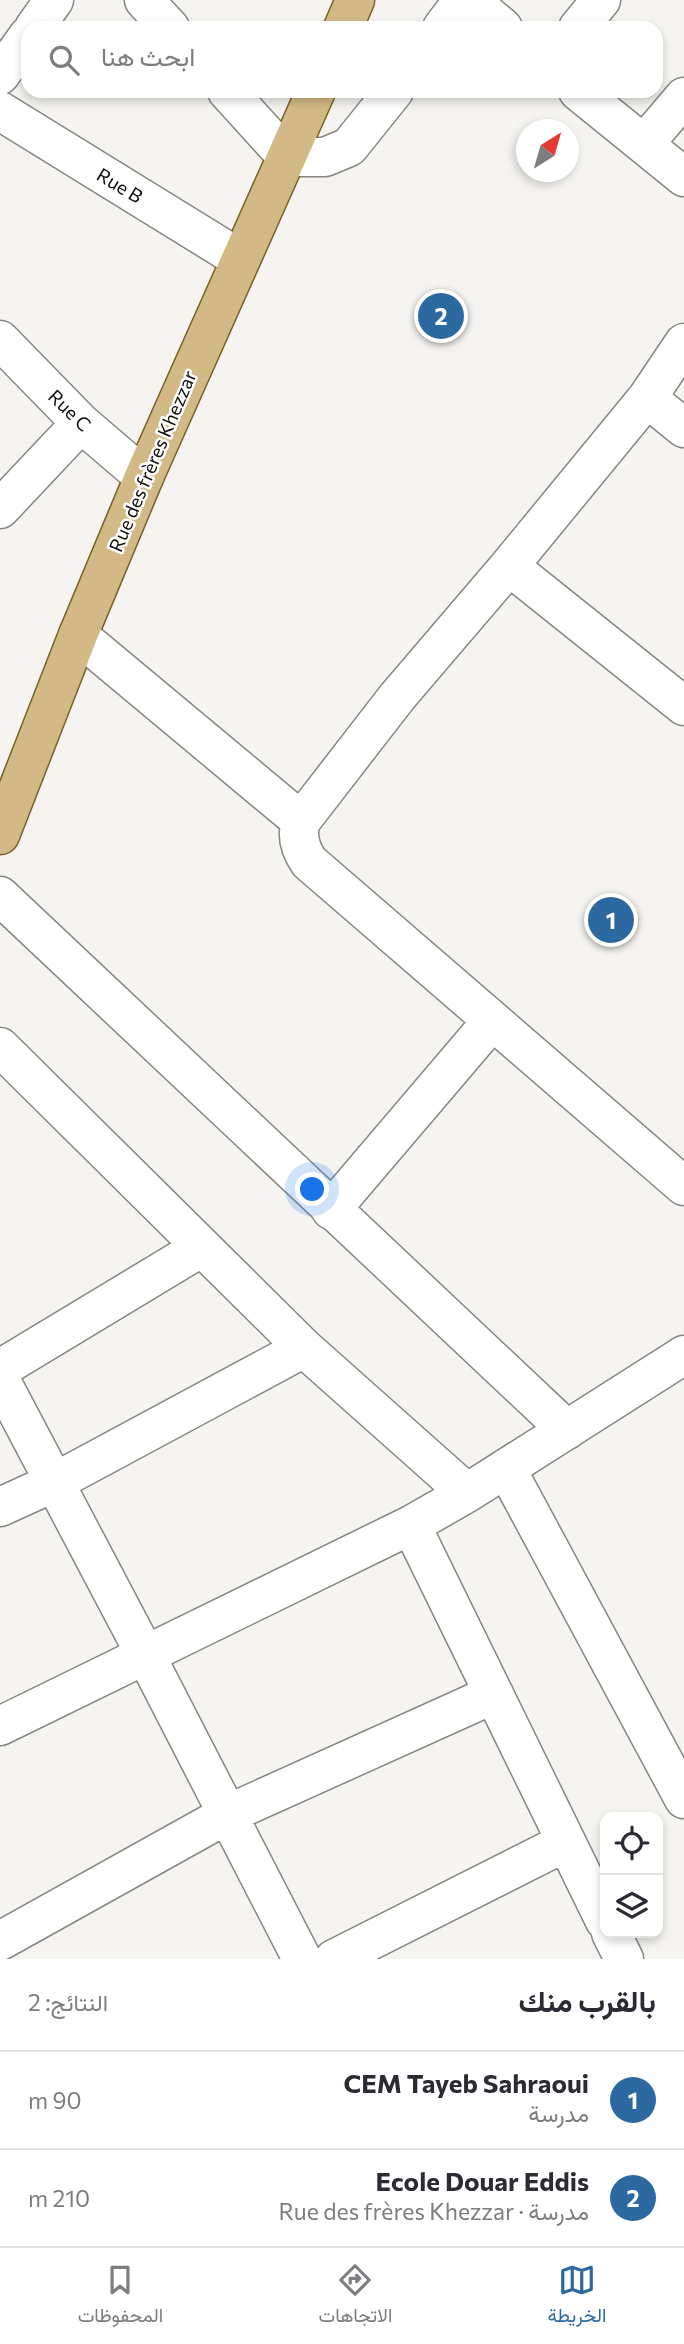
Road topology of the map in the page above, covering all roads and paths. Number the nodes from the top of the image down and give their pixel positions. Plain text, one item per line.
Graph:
1 (54, 0) edge
2 (144, 0) edge
3 (355, 0) edge
4 (463, 0) edge
5 (470, 0) edge
6 (601, 0) edge
7 (39, 21) edge
8 (164, 21) edge
9 (346, 21) edge
10 (447, 21) edge
11 (495, 21) edge
12 (584, 21) edge
13 (21, 46) edge
14 (0, 75) edge
15 (684, 97) edge
16 (233, 98) edge
17 (313, 98) edge
18 (388, 98) edge
19 (587, 98) edge
20 (0, 111) edge
21 (644, 144) junction
22 (287, 157) junction
23 (684, 177) edge
24 (240, 258) junction
25 (0, 340) edge
26 (684, 343) edge
27 (647, 398) junction
28 (81, 423) junction
29 (684, 428) edge
30 (144, 477) junction
31 (0, 509) edge
32 (509, 566) junction
33 (78, 635) junction
34 (684, 706) edge
35 (301, 821) junction
36 (0, 835) edge
37 (0, 896) edge
38 (492, 1021) junction
39 (0, 1047) edge
40 (684, 1186) edge
41 (331, 1210) junction
42 (202, 1247) junction
43 (304, 1348) junction
44 (684, 1355) edge
45 (0, 1368) edge
46 (0, 1379) edge
47 (567, 1430) junction
48 (506, 1468) junction
49 (55, 1482) junction
50 (467, 1493) junction
51 (0, 1507) edge
52 (411, 1525) junction
53 (145, 1654) junction
54 (494, 1694) junction
55 (0, 1726) edge
56 (684, 1799) edge
57 (228, 1814) junction
58 (566, 1842) junction
59 (600, 1911) edge
60 (614, 1938) edge
61 (0, 1941) edge
62 (302, 1959) edge
63 (334, 1959) edge
64 (624, 1959) edge

1 - 7 street
2 - 8 street
3 - 9 main road
4 - 10 street
5 - 11 street
6 - 12 street
13 - 14 street
15 - 21 street
16 - 22 street
17 - 22 main road, Rue des frères Khezzar
18 - 22 street
19 - 21 street
20 - 24 street, Rue B
21 - 23 street
22 - 24 main road, Rue des frères Khezzar
24 - 30 main road, Rue des frères Khezzar
25 - 28 street, Rue C
26 - 27 street
27 - 29 street
27 - 32 street
28 - 30 street, Rue C
28 - 31 street
30 - 33 main road, Rue des frères Khezzar
32 - 34 street
32 - 35 street
33 - 35 street
33 - 36 main road, Rue des frères Khezzar
35 - 38 street
37 - 41 street
38 - 40 street
38 - 41 street
39 - 42 street
41 - 47 street
42 - 43 street
42 - 45 street
43 - 49 street
43 - 50 street
44 - 47 street
46 - 49 street
47 - 48 street
48 - 50 street
48 - 56 street
49 - 51 street
49 - 53 street
50 - 52 street
52 - 53 street
52 - 54 street
53 - 55 street
53 - 57 street
54 - 57 street
54 - 58 street
57 - 61 street
57 - 62 street
58 - 59 street
58 - 63 street
60 - 64 street

